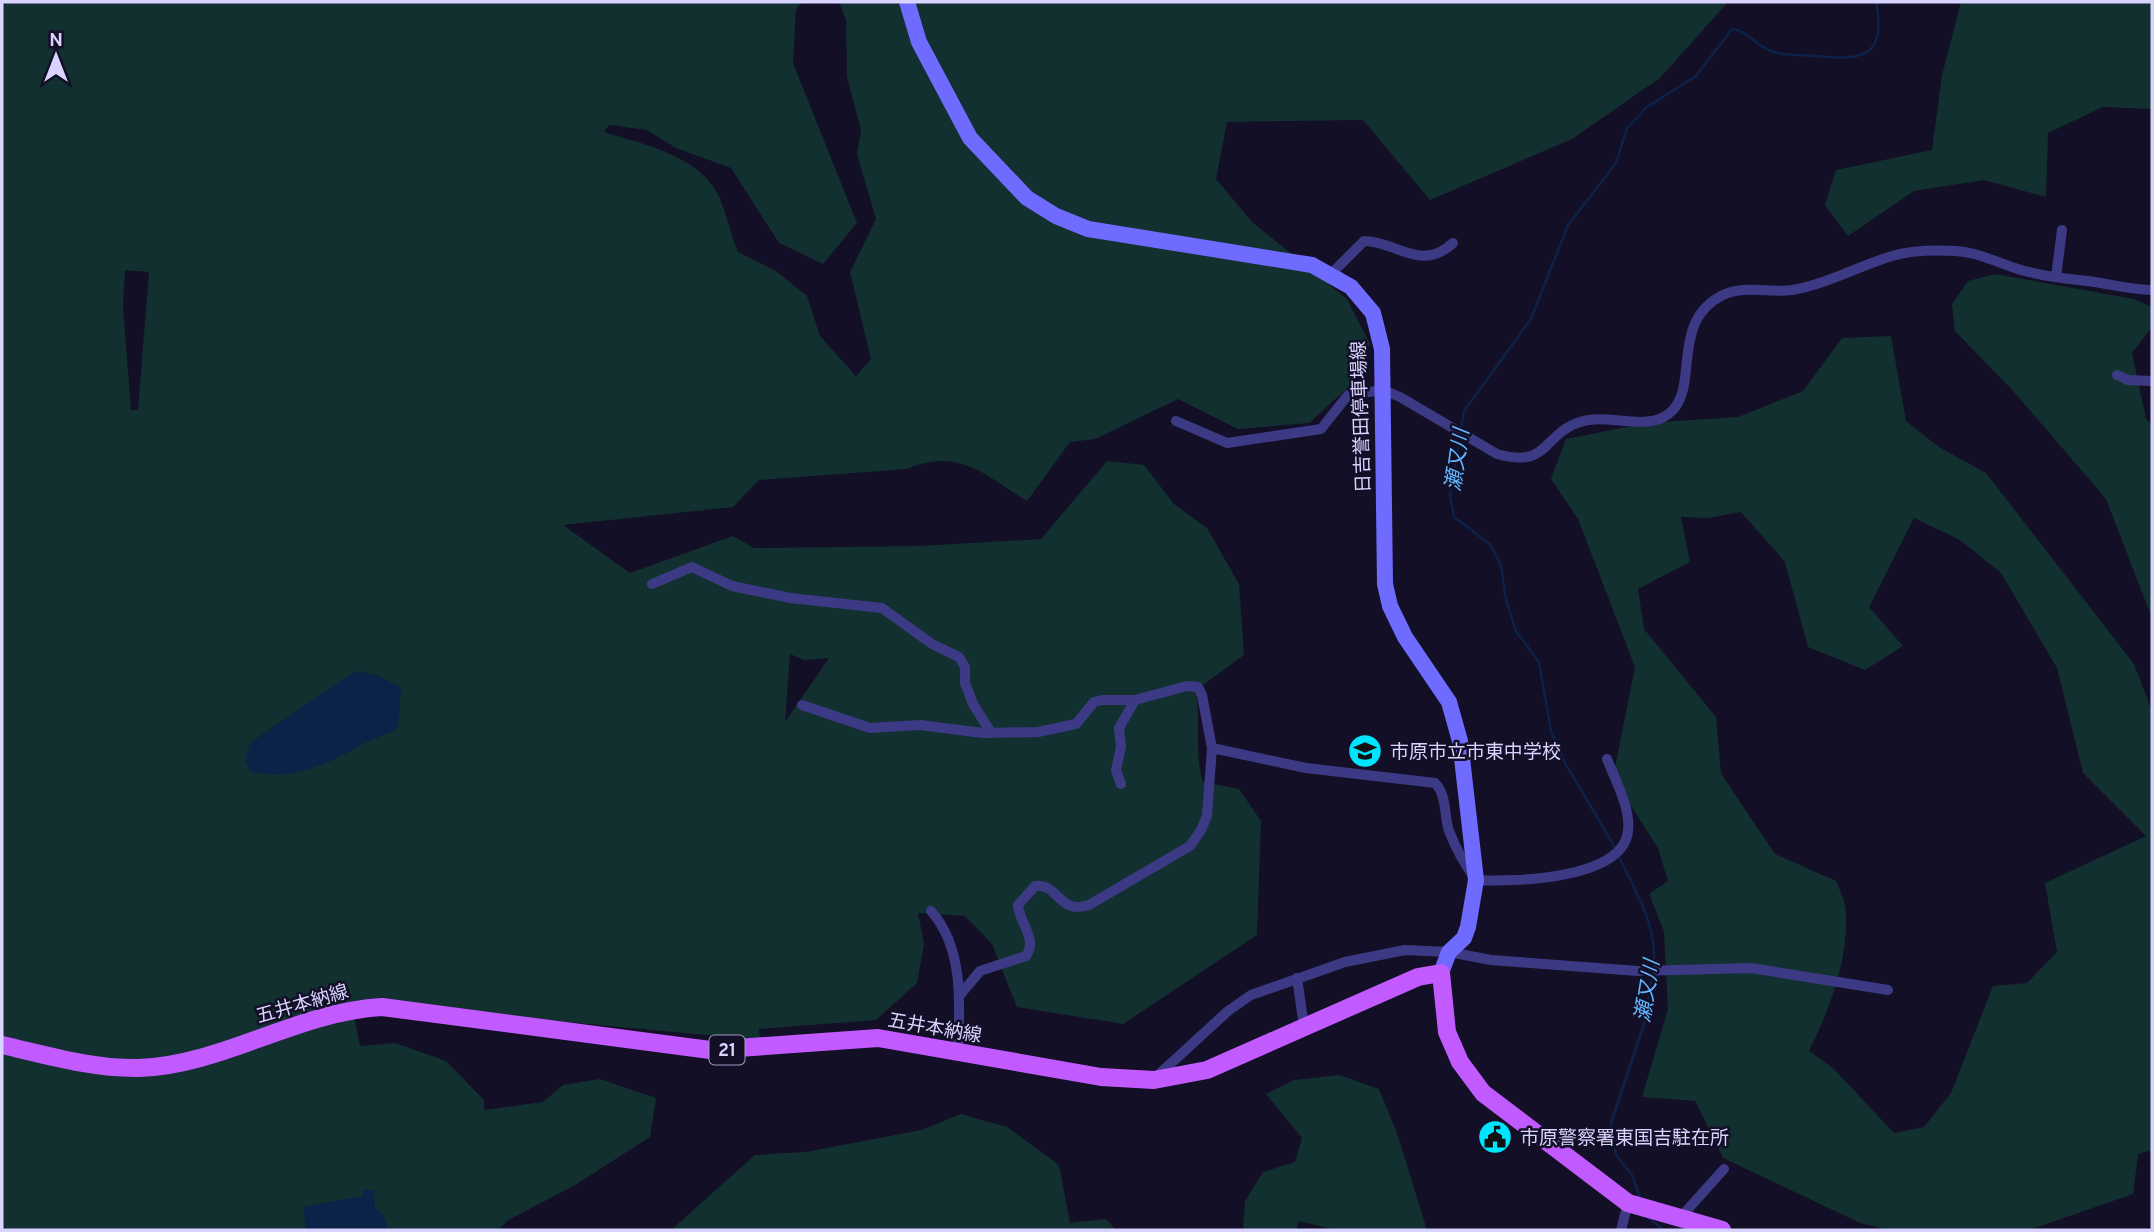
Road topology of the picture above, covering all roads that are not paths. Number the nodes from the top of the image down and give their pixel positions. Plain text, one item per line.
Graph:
1 (907, 2) edge
2 (2062, 230) dead end
3 (1453, 243) dead end
4 (1331, 274) junction
5 (2056, 277) junction
6 (2152, 290) edge
7 (2116, 375) dead end
8 (2152, 380) edge
9 (1383, 390) junction
10 (1176, 421) dead end
11 (652, 584) dead end
12 (1135, 700) junction
13 (802, 705) dead end
14 (990, 731) junction
15 (1212, 747) junction
16 (1607, 760) dead end
17 (1121, 785) dead end
18 (1476, 880) junction
19 (931, 911) dead end
20 (1448, 951) junction
21 (1441, 973) junction
22 (1297, 978) junction
23 (1888, 990) dead end
24 (960, 995) junction
25 (1304, 1026) junction
26 (2, 1045) edge
27 (958, 1051) junction
28 (1154, 1080) junction
29 (1724, 1169) dead end
30 (1628, 1203) junction
31 (1679, 1219) junction
32 (1621, 1230) edge
33 (1722, 1230) edge

1 - 4 main road, 日吉誉田停車場線
2 - 5 street
3 - 4 street
4 - 9 main road, 日吉誉田停車場線
5 - 6 street
5 - 9 street
7 - 8 street
9 - 10 street
9 - 18 main road, 日吉誉田停車場線
11 - 14 street
12 - 14 street
12 - 15 street
12 - 17 street
13 - 14 street
15 - 18 street
15 - 24 street
16 - 18 street
18 - 20 main road, 日吉誉田停車場線
19 - 24 street
20 - 21 main road, 日吉誉田停車場線
20 - 22 street
20 - 23 street
21 - 25 main road, 五井本納線 / 21
21 - 30 main road
22 - 25 street
22 - 28 street
24 - 27 street
25 - 28 main road, 五井本納線 / 21
26 - 27 main road, 五井本納線 / 21
27 - 28 main road, 五井本納線 / 21
29 - 31 street
30 - 31 main road
30 - 32 street
31 - 33 main road

